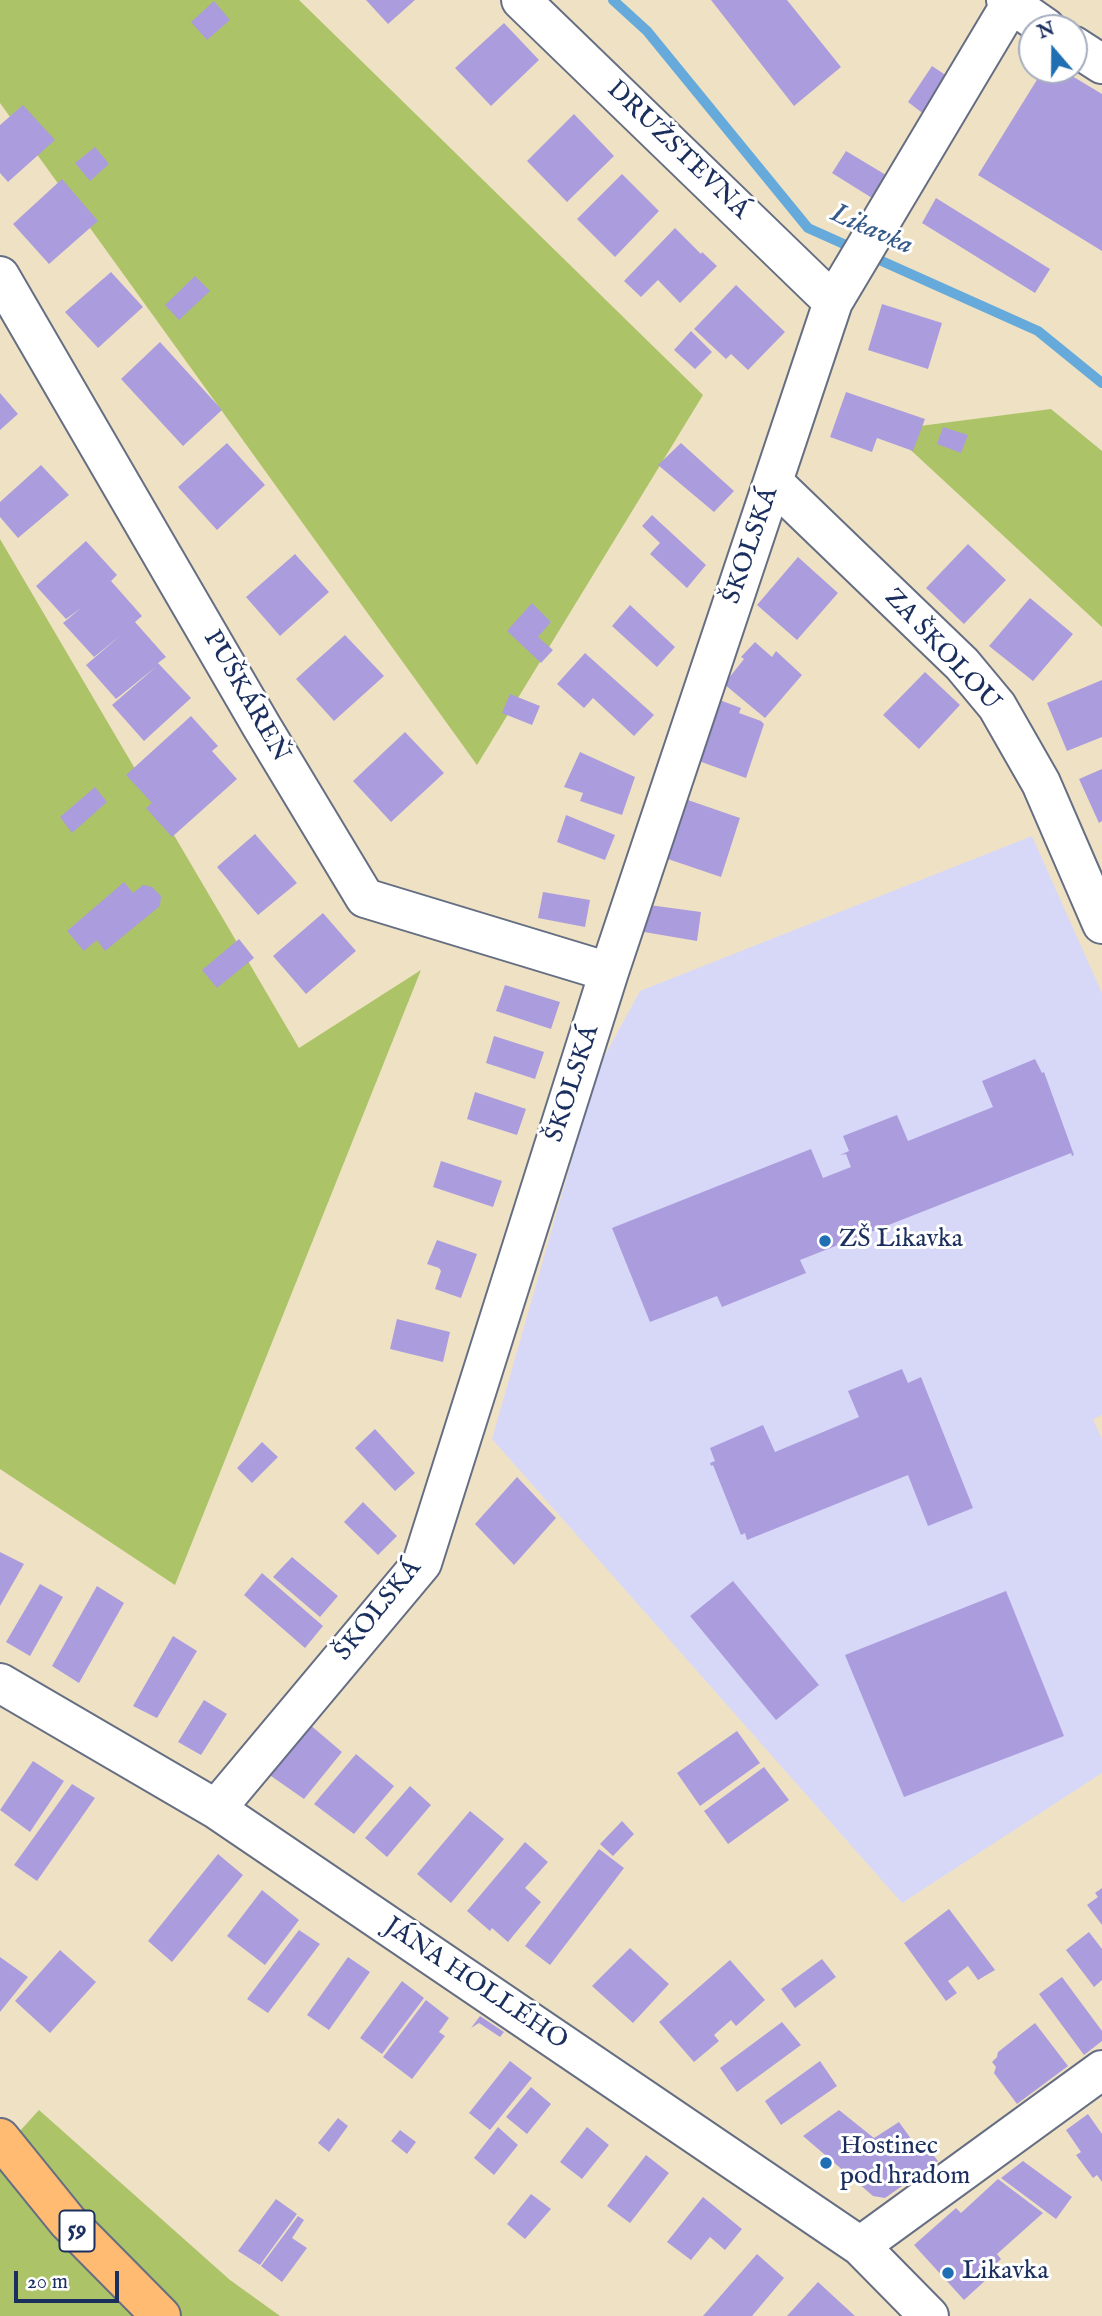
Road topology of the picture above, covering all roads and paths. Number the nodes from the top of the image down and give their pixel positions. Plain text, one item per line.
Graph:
1 (521, 0) edge
2 (1010, 2) edge
3 (1027, 14) edge
4 (0, 276) edge
5 (833, 302) junction
6 (774, 483) junction
7 (1102, 924) edge
8 (609, 972) junction
9 (0, 1683) edge
10 (216, 1809) junction
11 (1102, 2070) edge
12 (0, 2138) edge
13 (860, 2246) junction
14 (161, 2316) edge
15 (929, 2316) edge

1 - 5 street, DRUŽSTEVNÁ
2 - 3 street
2 - 5 street, ŠKOLSKÁ
4 - 8 street, PUŠKÁREŇ
5 - 6 street, ŠKOLSKÁ
6 - 7 street, ZA ŠKOLOU
6 - 8 street, ŠKOLSKÁ
8 - 10 street, ŠKOLSKÁ
9 - 10 street, JÁNA HOLLÉHO
10 - 13 street, JÁNA HOLLÉHO
11 - 13 street
12 - 14 main road, 59
13 - 15 street, JÁNA HOLLÉHO

